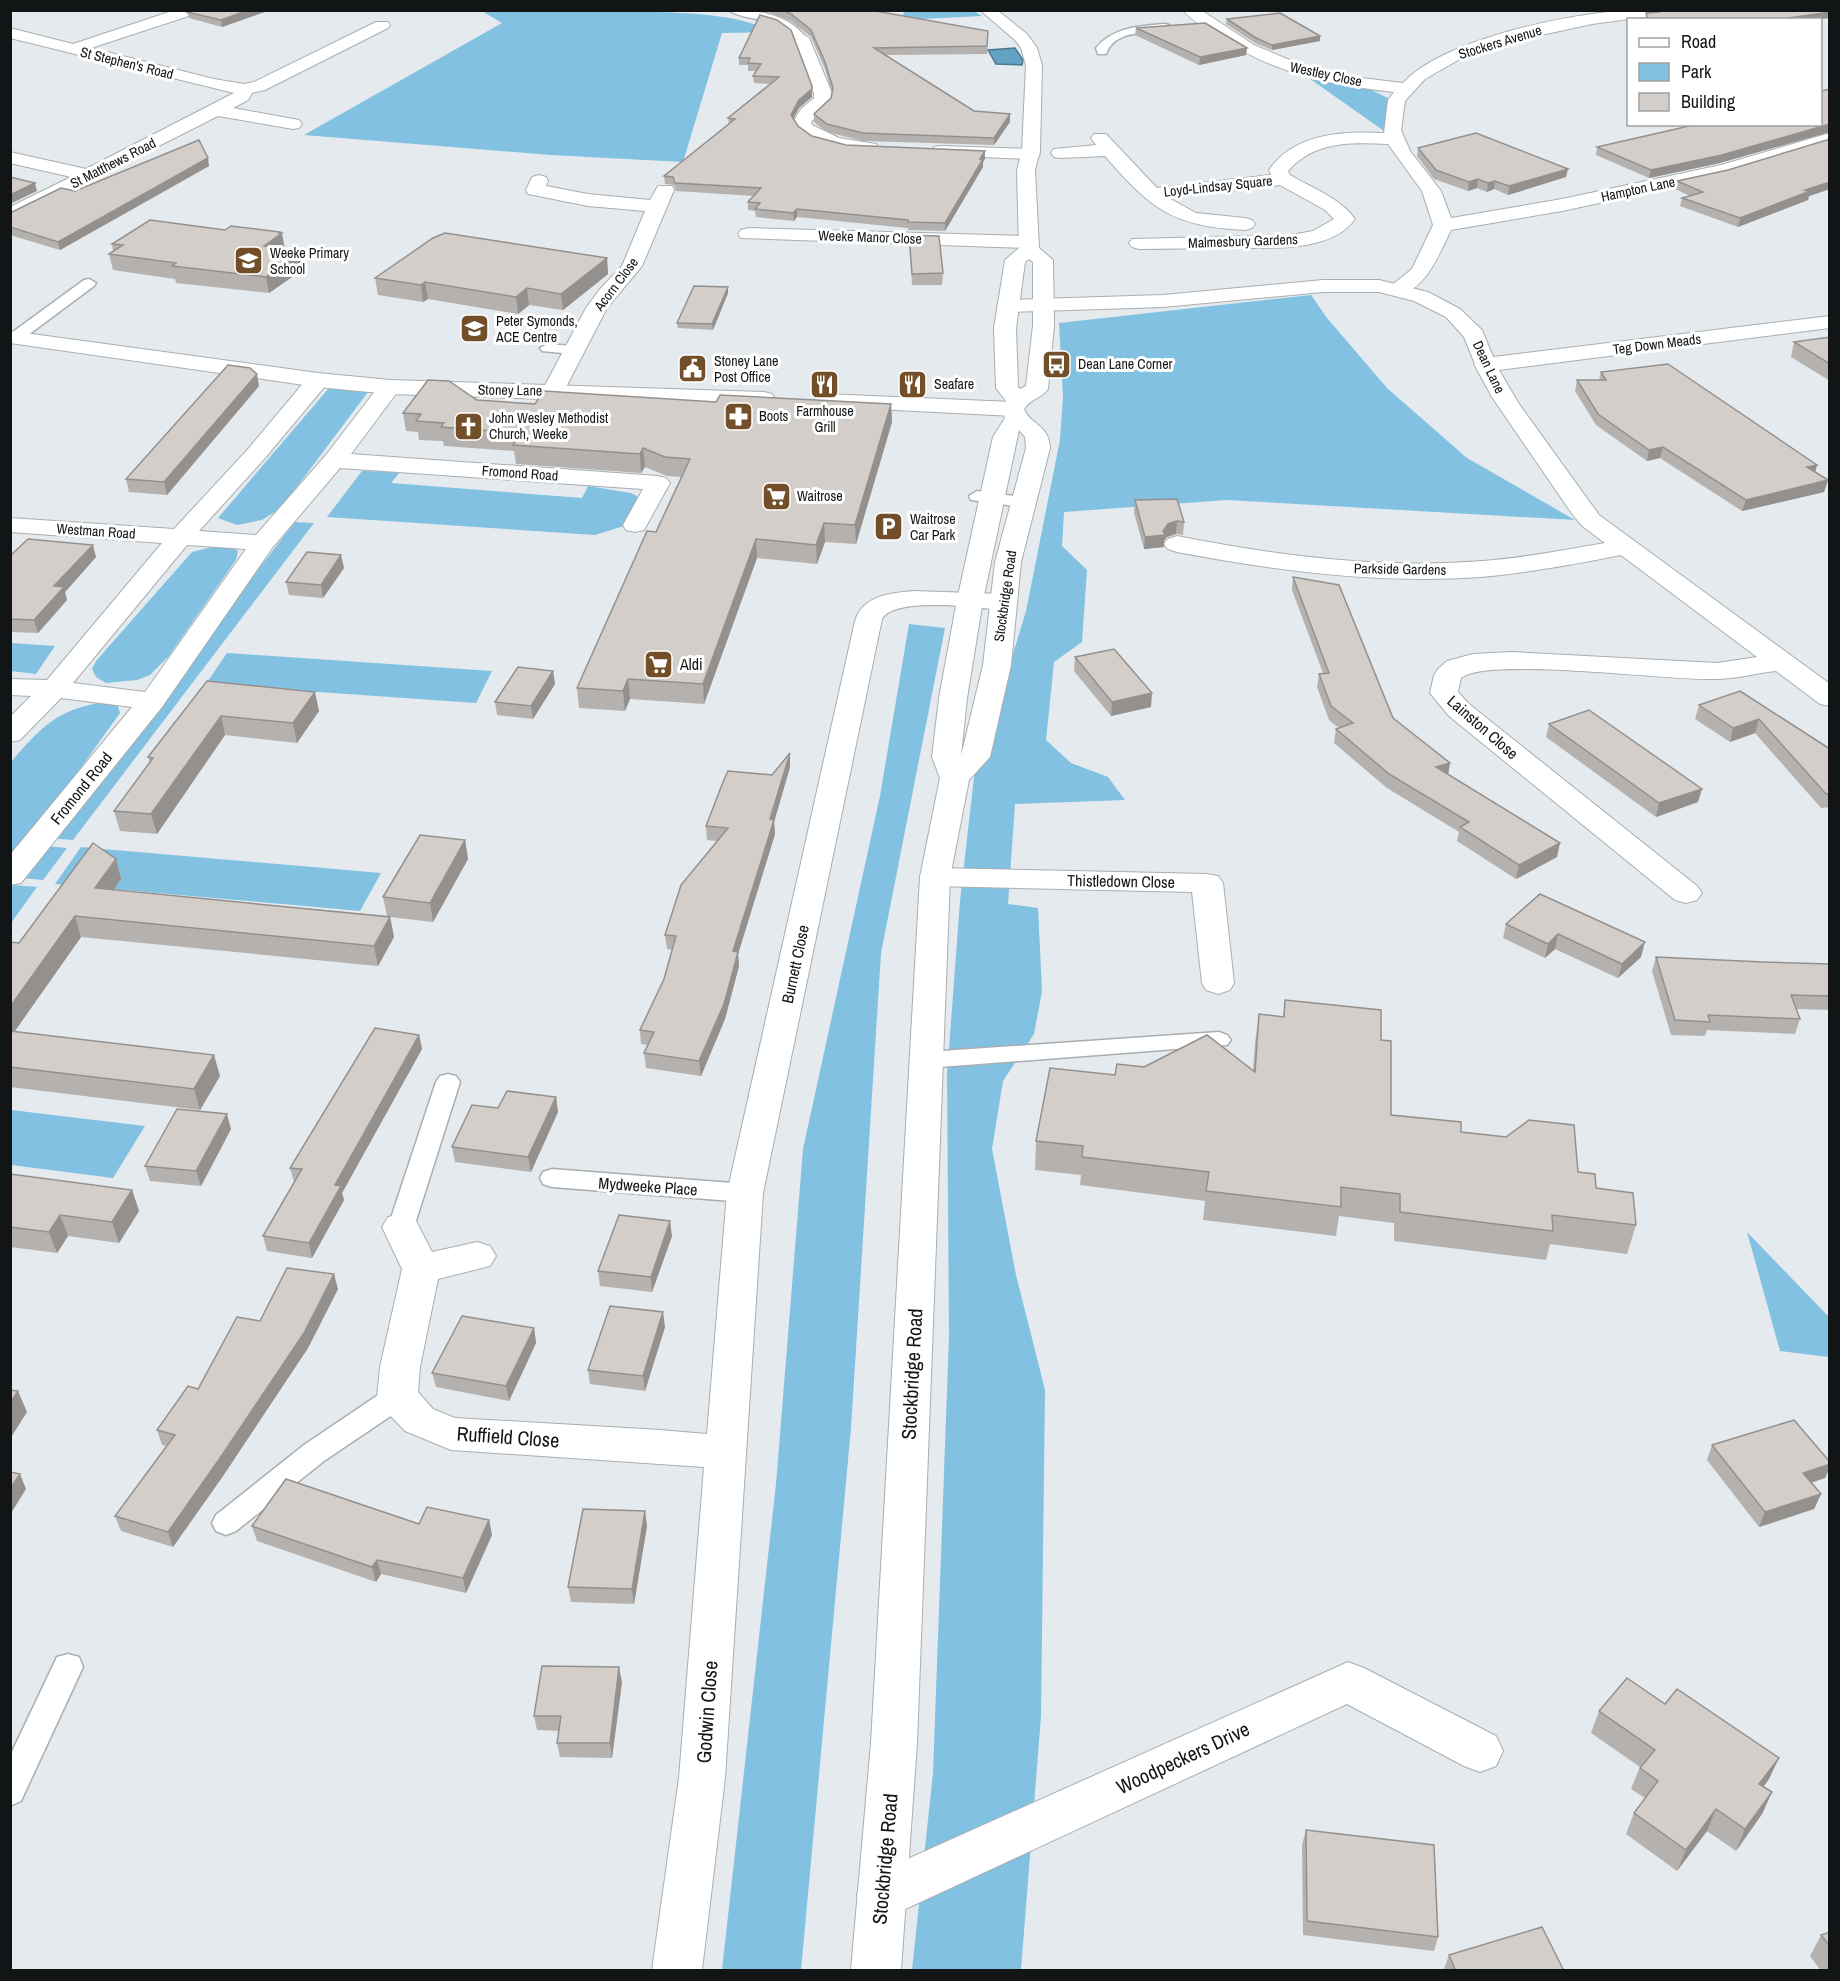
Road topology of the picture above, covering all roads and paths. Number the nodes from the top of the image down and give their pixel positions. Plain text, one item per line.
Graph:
1 (192, 10) edge
2 (733, 10) edge
3 (987, 10) edge
4 (1659, 10) edge
5 (1191, 18) edge
6 (382, 25) dead end
7 (1174, 27) edge
8 (10, 33) edge
9 (801, 38) joint
10 (74, 49) junction
11 (1102, 52) dead end
12 (1405, 88) junction
13 (244, 89) junction
14 (216, 110) junction
15 (293, 124) dead end
16 (1830, 138) edge
17 (1396, 139) junction
18 (885, 149) edge
19 (919, 150) edge
20 (1059, 153) dead end
21 (1031, 154) junction
22 (10, 157) edge
23 (88, 175) junction
24 (1283, 179) junction
25 (539, 181) dead end
26 (1153, 194) junction
27 (10, 215) edge
28 (1245, 224) dead end
29 (1443, 225) junction
30 (747, 234) dead end
31 (1139, 243) dead end
32 (1028, 246) junction
33 (88, 283) dead end
34 (1397, 289) junction
35 (1046, 305) junction
36 (1007, 306) junction
37 (1830, 322) edge
38 (13, 337) edge
39 (547, 348) dead end
40 (573, 350) junction
41 (1485, 364) junction
42 (318, 380) junction
43 (390, 387) junction
44 (553, 391) junction
45 (782, 400) edge
46 (806, 401) edge
47 (1016, 409) junction
48 (334, 460) junction
49 (985, 497) junction
50 (1022, 502) junction
51 (10, 525) edge
52 (635, 525) dead end
53 (181, 536) junction
54 (263, 543) junction
55 (1177, 544) dead end
56 (1624, 547) junction
57 (970, 600) junction
58 (1002, 602) junction
59 (1779, 662) junction
60 (10, 687) edge
61 (54, 689) junction
62 (1830, 698) edge
63 (152, 701) junction
64 (10, 734) edge
65 (955, 778) junction
66 (10, 876) edge
67 (935, 877) junction
68 (1686, 893) dead end
69 (1218, 983) dead end
70 (1219, 1040) dead end
71 (927, 1060) junction
72 (448, 1082) dead end
73 (552, 1178) dead end
74 (745, 1193) junction
75 (401, 1227) joint
76 (477, 1256) dead end
77 (421, 1269) junction
78 (397, 1397) junction
79 (726, 1453) junction
80 (226, 1524) dead end
81 (68, 1667) dead end
82 (1480, 1751) dead end
83 (10, 1791) edge
84 (882, 1895) junction
85 (678, 1971) edge
86 (876, 1971) edge

1 - 10 street
2 - 9 lane
3 - 21 street
4 - 12 street, Stockers Avenue
5 - 12 street, Westley Close
6 - 13 street, St Matthews Road
7 - 11 lane
8 - 10 street, St Stephen's Road
9 - 18 street
10 - 13 street, St Stephen's Road
12 - 17 street, Stockers Avenue
13 - 14 street, St Matthews Road
14 - 15 street
14 - 23 street, St Matthews Road
16 - 29 street, Hampton Lane
17 - 24 street
17 - 29 street, Stockers Avenue
19 - 21 street
20 - 26 street, Loyd-Lindsay Square
21 - 32 street
22 - 23 street
23 - 27 street, St Matthews Road
24 - 26 street, Loyd-Lindsay Square
24 - 31 street, Malmesbury Gardens
25 - 40 street, Acorn Close
26 - 28 street, Loyd-Lindsay Square
29 - 34 street
30 - 32 street, Weeke Manor Close
32 - 35 street, Stockbridge Road
32 - 36 street, Stockbridge Road
33 - 38 lane
34 - 35 street, Dean Lane
34 - 41 street, Dean Lane
35 - 36 street, Dean Lane
35 - 47 street, Stockbridge Road
36 - 47 street, Stockbridge Road
37 - 41 street, Teg Down Meads
38 - 42 street, Stoney Lane
39 - 40 lane
40 - 44 street, Acorn Close
41 - 56 street, Dean Lane
42 - 43 street, Stoney Lane
42 - 53 street
43 - 44 street, Stoney Lane
43 - 48 street, Fromond Road
44 - 45 street, Stoney Lane
46 - 47 street
47 - 49 street, Stockbridge Road
47 - 50 street, Stockbridge Road
48 - 52 street, Fromond Road
48 - 54 street, Fromond Road
49 - 50 lane
49 - 57 street, Stockbridge Road
50 - 58 street, Stockbridge Road
51 - 53 street, Westman Road
53 - 54 street
53 - 61 street
54 - 63 street, Fromond Road
55 - 56 street, Parkside Gardens
56 - 59 street, Dean Lane
57 - 58 street, Burnett Close
57 - 65 street, Stockbridge Road
57 - 74 street, Burnett Close
58 - 65 street, Stockbridge Road
59 - 62 street, Dean Lane
59 - 68 street, Lainston Close
60 - 61 street
61 - 63 street
61 - 64 street
63 - 66 street, Fromond Road
65 - 67 street, Stockbridge Road
67 - 69 street, Thistledown Close
67 - 71 street, Stockbridge Road
70 - 71 lane
71 - 84 street, Stockbridge Road
72 - 75 lane
73 - 74 lane, Mydweeke Place
74 - 79 street, Burnett Close
75 - 77 street
76 - 77 street
77 - 78 street
78 - 79 street, Ruffield Close
78 - 80 lane
79 - 85 street, Godwin Close
81 - 83 lane
82 - 84 street, Woodpeckers Drive
84 - 86 street, Stockbridge Road

